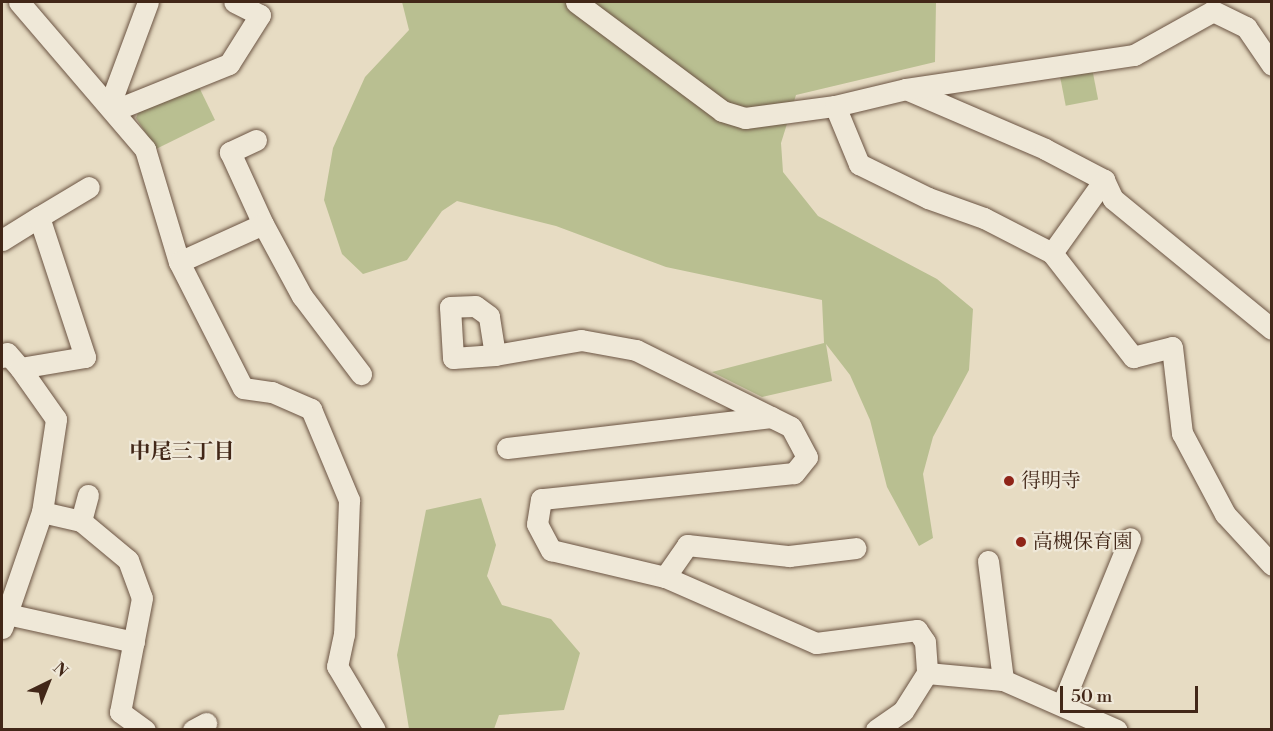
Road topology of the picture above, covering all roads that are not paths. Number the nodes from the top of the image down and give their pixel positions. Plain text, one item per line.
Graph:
1 (18, 2) edge
2 (45, 2) edge
3 (148, 2) edge
4 (234, 2) edge
5 (576, 2) edge
6 (1212, 6) edge
7 (37, 22) junction
8 (1272, 65) edge
9 (906, 89) junction
10 (835, 106) junction
11 (113, 107) junction
12 (256, 140) dead end
13 (1104, 180) junction
14 (89, 187) dead end
15 (39, 218) junction
16 (262, 224) junction
17 (2, 240) edge
18 (1052, 253) junction
19 (178, 262) junction
20 (1272, 329) edge
21 (495, 355) dead end
22 (2, 357) edge
23 (20, 368) junction
24 (361, 374) dead end
25 (771, 417) junction
26 (507, 448) dead end
27 (88, 495) dead end
28 (42, 513) junction
29 (81, 521) junction
30 (1130, 538) dead end
31 (856, 548) dead end
32 (988, 561) dead end
33 (1272, 565) edge
34 (664, 577) junction
35 (4, 621) edge
36 (134, 642) junction
37 (927, 673) junction
38 (1003, 680) junction
39 (1062, 705) junction
40 (145, 729) edge
41 (375, 729) edge
42 (876, 729) edge
43 (1117, 729) edge

1 - 7 street
2 - 7 street
3 - 11 street
4 - 11 street
5 - 10 street
6 - 8 street
6 - 9 street
7 - 11 street
9 - 10 street
9 - 13 street
10 - 18 street
11 - 19 street
12 - 16 street
13 - 18 street
13 - 20 street
14 - 15 street
15 - 17 street
15 - 23 street
16 - 19 street
16 - 24 street
18 - 33 street
19 - 41 street
21 - 25 street
22 - 23 street
23 - 28 street
25 - 26 street
25 - 34 street
27 - 29 street
28 - 29 street
28 - 35 street
29 - 36 street
30 - 39 street
31 - 34 street
32 - 38 street
34 - 37 street
35 - 36 street
36 - 40 street
37 - 38 street
37 - 42 street
38 - 39 street
39 - 43 street

